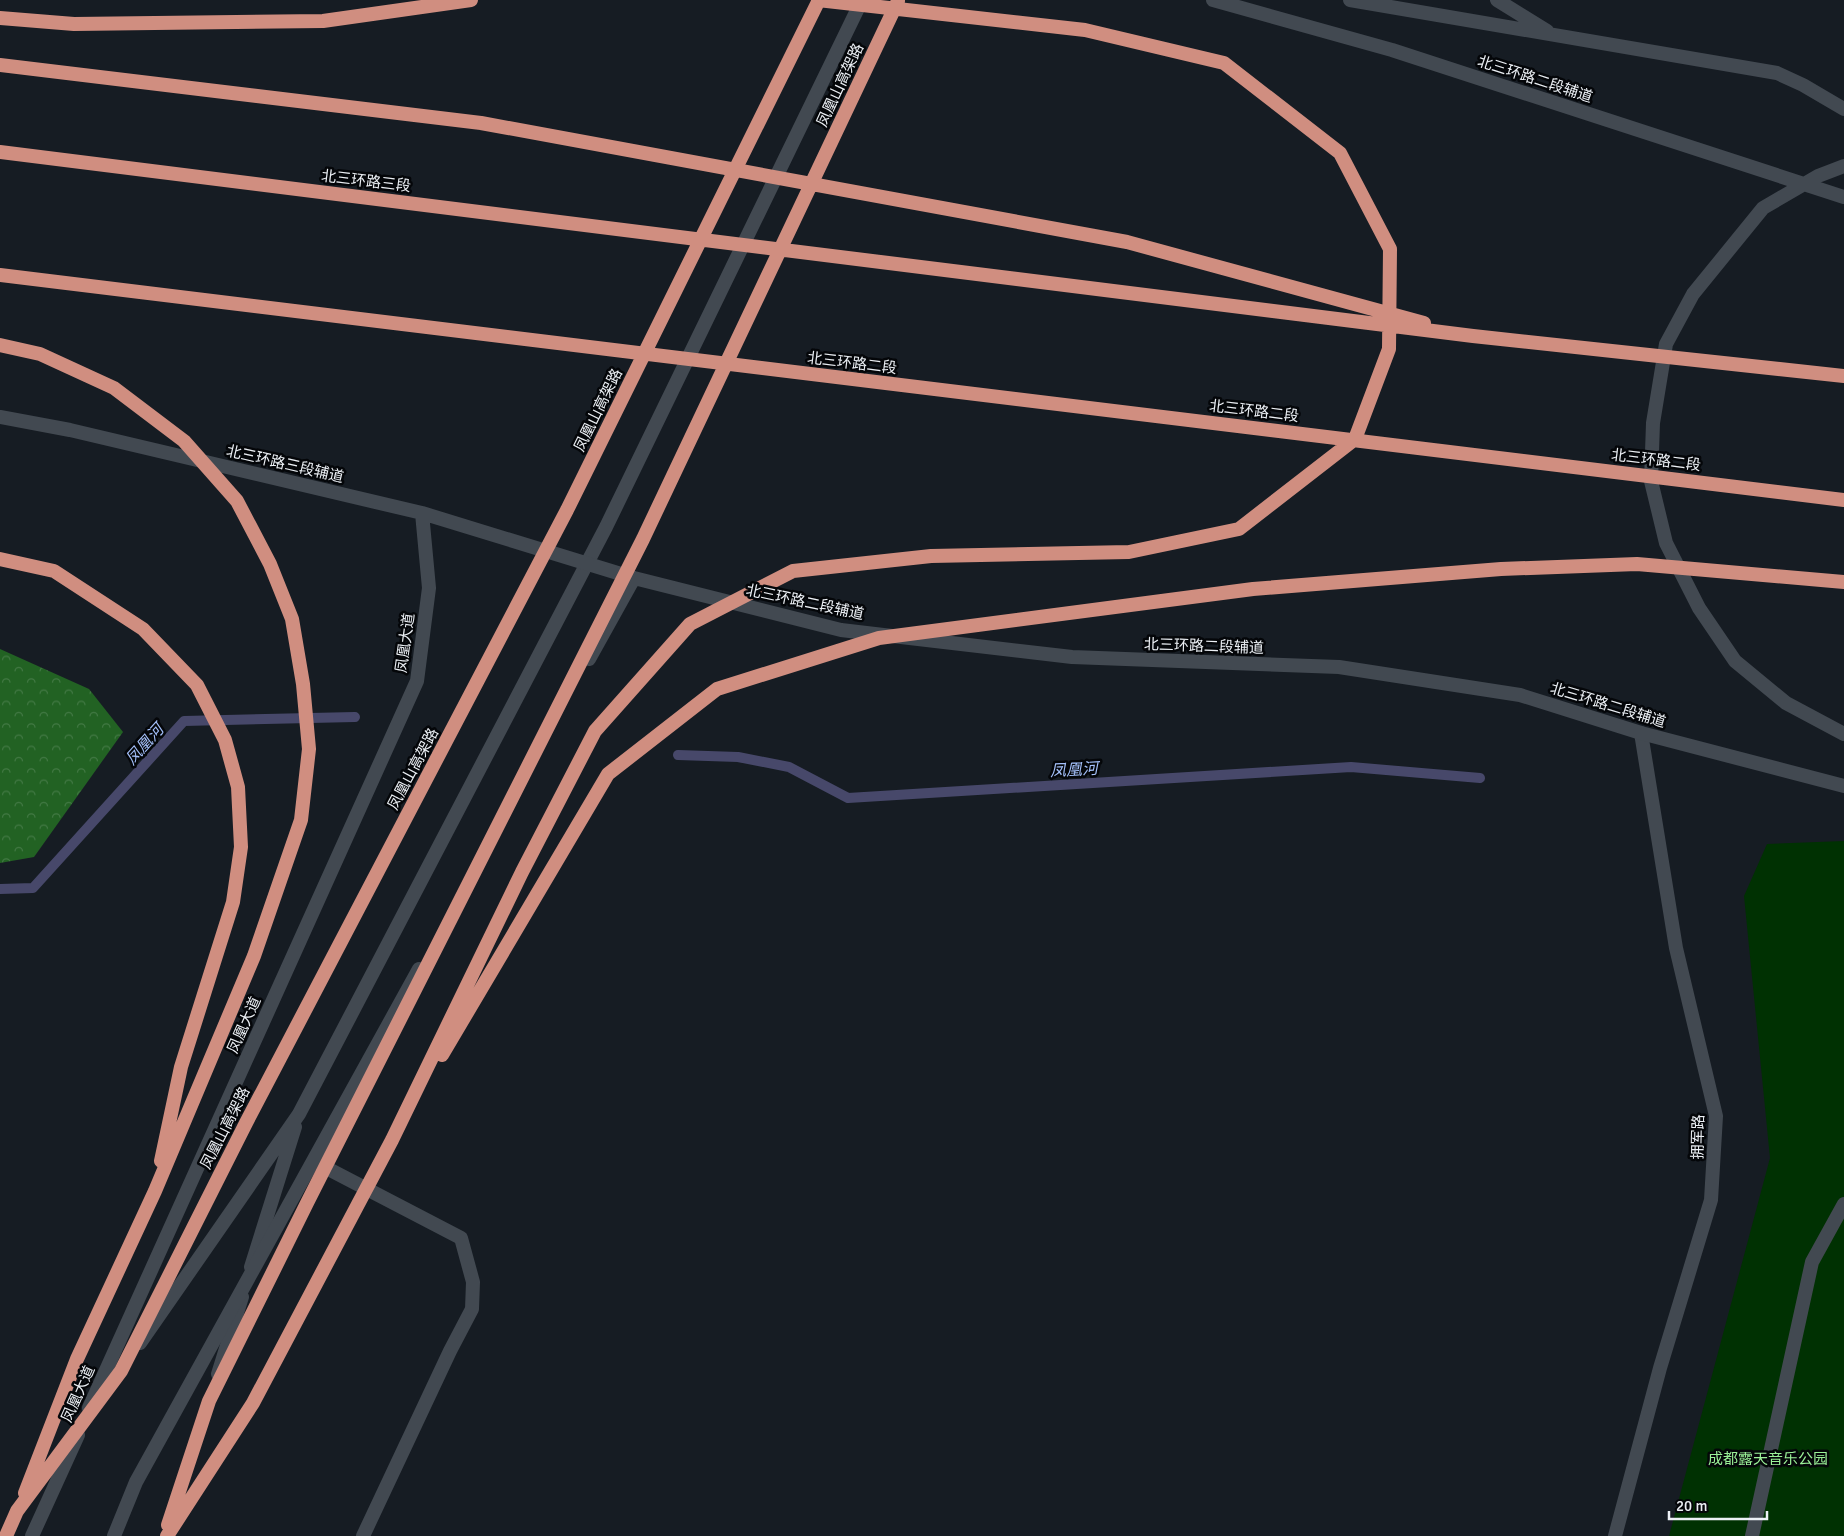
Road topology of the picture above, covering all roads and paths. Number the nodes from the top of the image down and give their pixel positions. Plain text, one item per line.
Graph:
1 (471, 0) edge
2 (818, 0) edge
3 (862, 0) edge
4 (898, 0) edge
5 (1214, 0) edge
6 (1350, 0) edge
7 (1497, 0) edge
8 (0, 18) edge
9 (1551, 34) junction
10 (0, 65) edge
11 (1844, 109) edge
12 (0, 152) edge
13 (1844, 166) edge
14 (1844, 197) edge
15 (0, 276) edge
16 (1473, 336) junction
17 (0, 345) edge
18 (1844, 376) edge
19 (0, 417) edge
20 (1844, 500) edge
21 (422, 513) junction
22 (560, 556) joint
23 (0, 559) edge
24 (634, 578) junction
25 (1844, 582) edge
26 (1641, 733) junction
27 (1844, 734) edge
28 (1844, 786) edge
29 (298, 1114) junction
30 (392, 1140) junction
31 (313, 1160) junction
32 (155, 1191) junction
33 (1844, 1204) edge
34 (121, 1371) junction
35 (210, 1401) junction
36 (18, 1511) junction
37 (6, 1536) edge
38 (32, 1536) edge
39 (114, 1536) edge
40 (166, 1536) edge
41 (363, 1536) edge
42 (1615, 1536) edge
43 (1752, 1536) edge

1 - 8 highway
2 - 30 highway
2 - 34 highway, 凤凰山高架路
3 - 29 main road
4 - 35 highway, 凤凰山高架路
5 - 14 main road, 北三环路二段辅道
6 - 9 main road
7 - 9 main road
9 - 11 main road
10 - 16 highway
12 - 16 highway, 北三环路三段
13 - 27 main road
15 - 20 highway, 北三环路二段
16 - 18 highway
17 - 32 highway
19 - 21 main road, 北三环路三段辅道
21 - 22 main road, 北三环路三段辅道
21 - 38 main road, 凤凰大道
22 - 24 main road, 北三环路二段辅道
23 - 32 highway
24 - 26 main road, 北三环路二段辅道
24 - 31 main road
25 - 30 highway
26 - 28 main road, 北三环路二段辅道
26 - 42 main road, 拥军路
29 - 34 main road
29 - 35 main road
30 - 40 highway
31 - 39 main road
31 - 41 main road
32 - 36 highway
33 - 43 main road
34 - 36 highway, 凤凰山高架路
35 - 40 highway, 凤凰山高架路
36 - 37 highway, 凤凰山高架路

